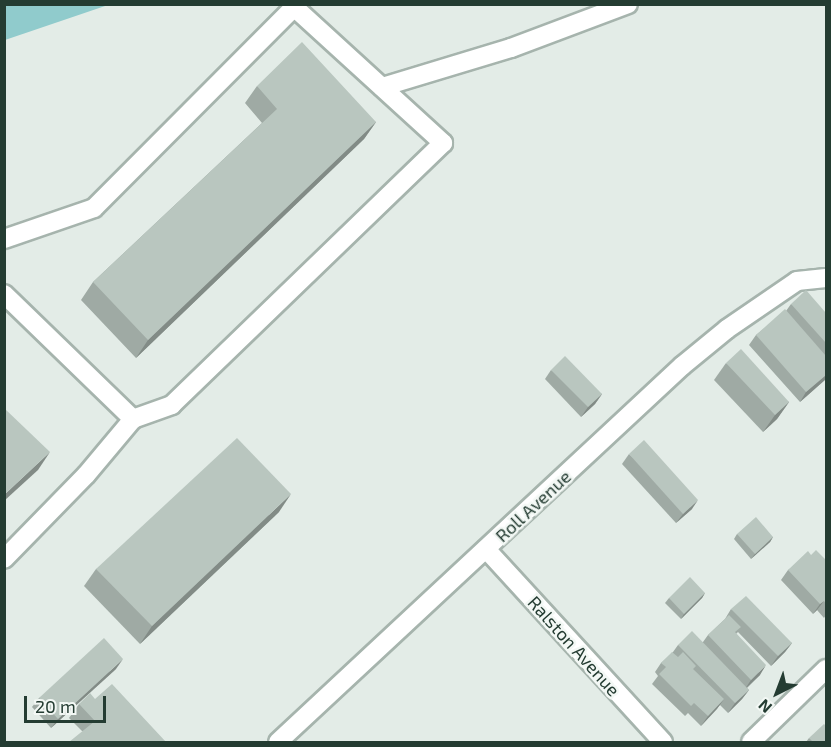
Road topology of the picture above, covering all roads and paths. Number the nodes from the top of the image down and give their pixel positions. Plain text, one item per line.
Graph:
1 (628, 4) edge
2 (382, 87) junction
3 (4, 240) edge
4 (826, 278) edge
5 (4, 294) edge
6 (133, 419) junction
7 (486, 549) junction
8 (4, 559) edge
9 (826, 669) edge
10 (279, 742) edge
11 (663, 742) edge
12 (751, 742) edge

1 - 2 street
2 - 3 street
2 - 6 street
4 - 7 street, Roll Avenue
5 - 6 street
6 - 8 street
7 - 10 street, Roll Avenue
7 - 11 street, Ralston Avenue
9 - 12 street

